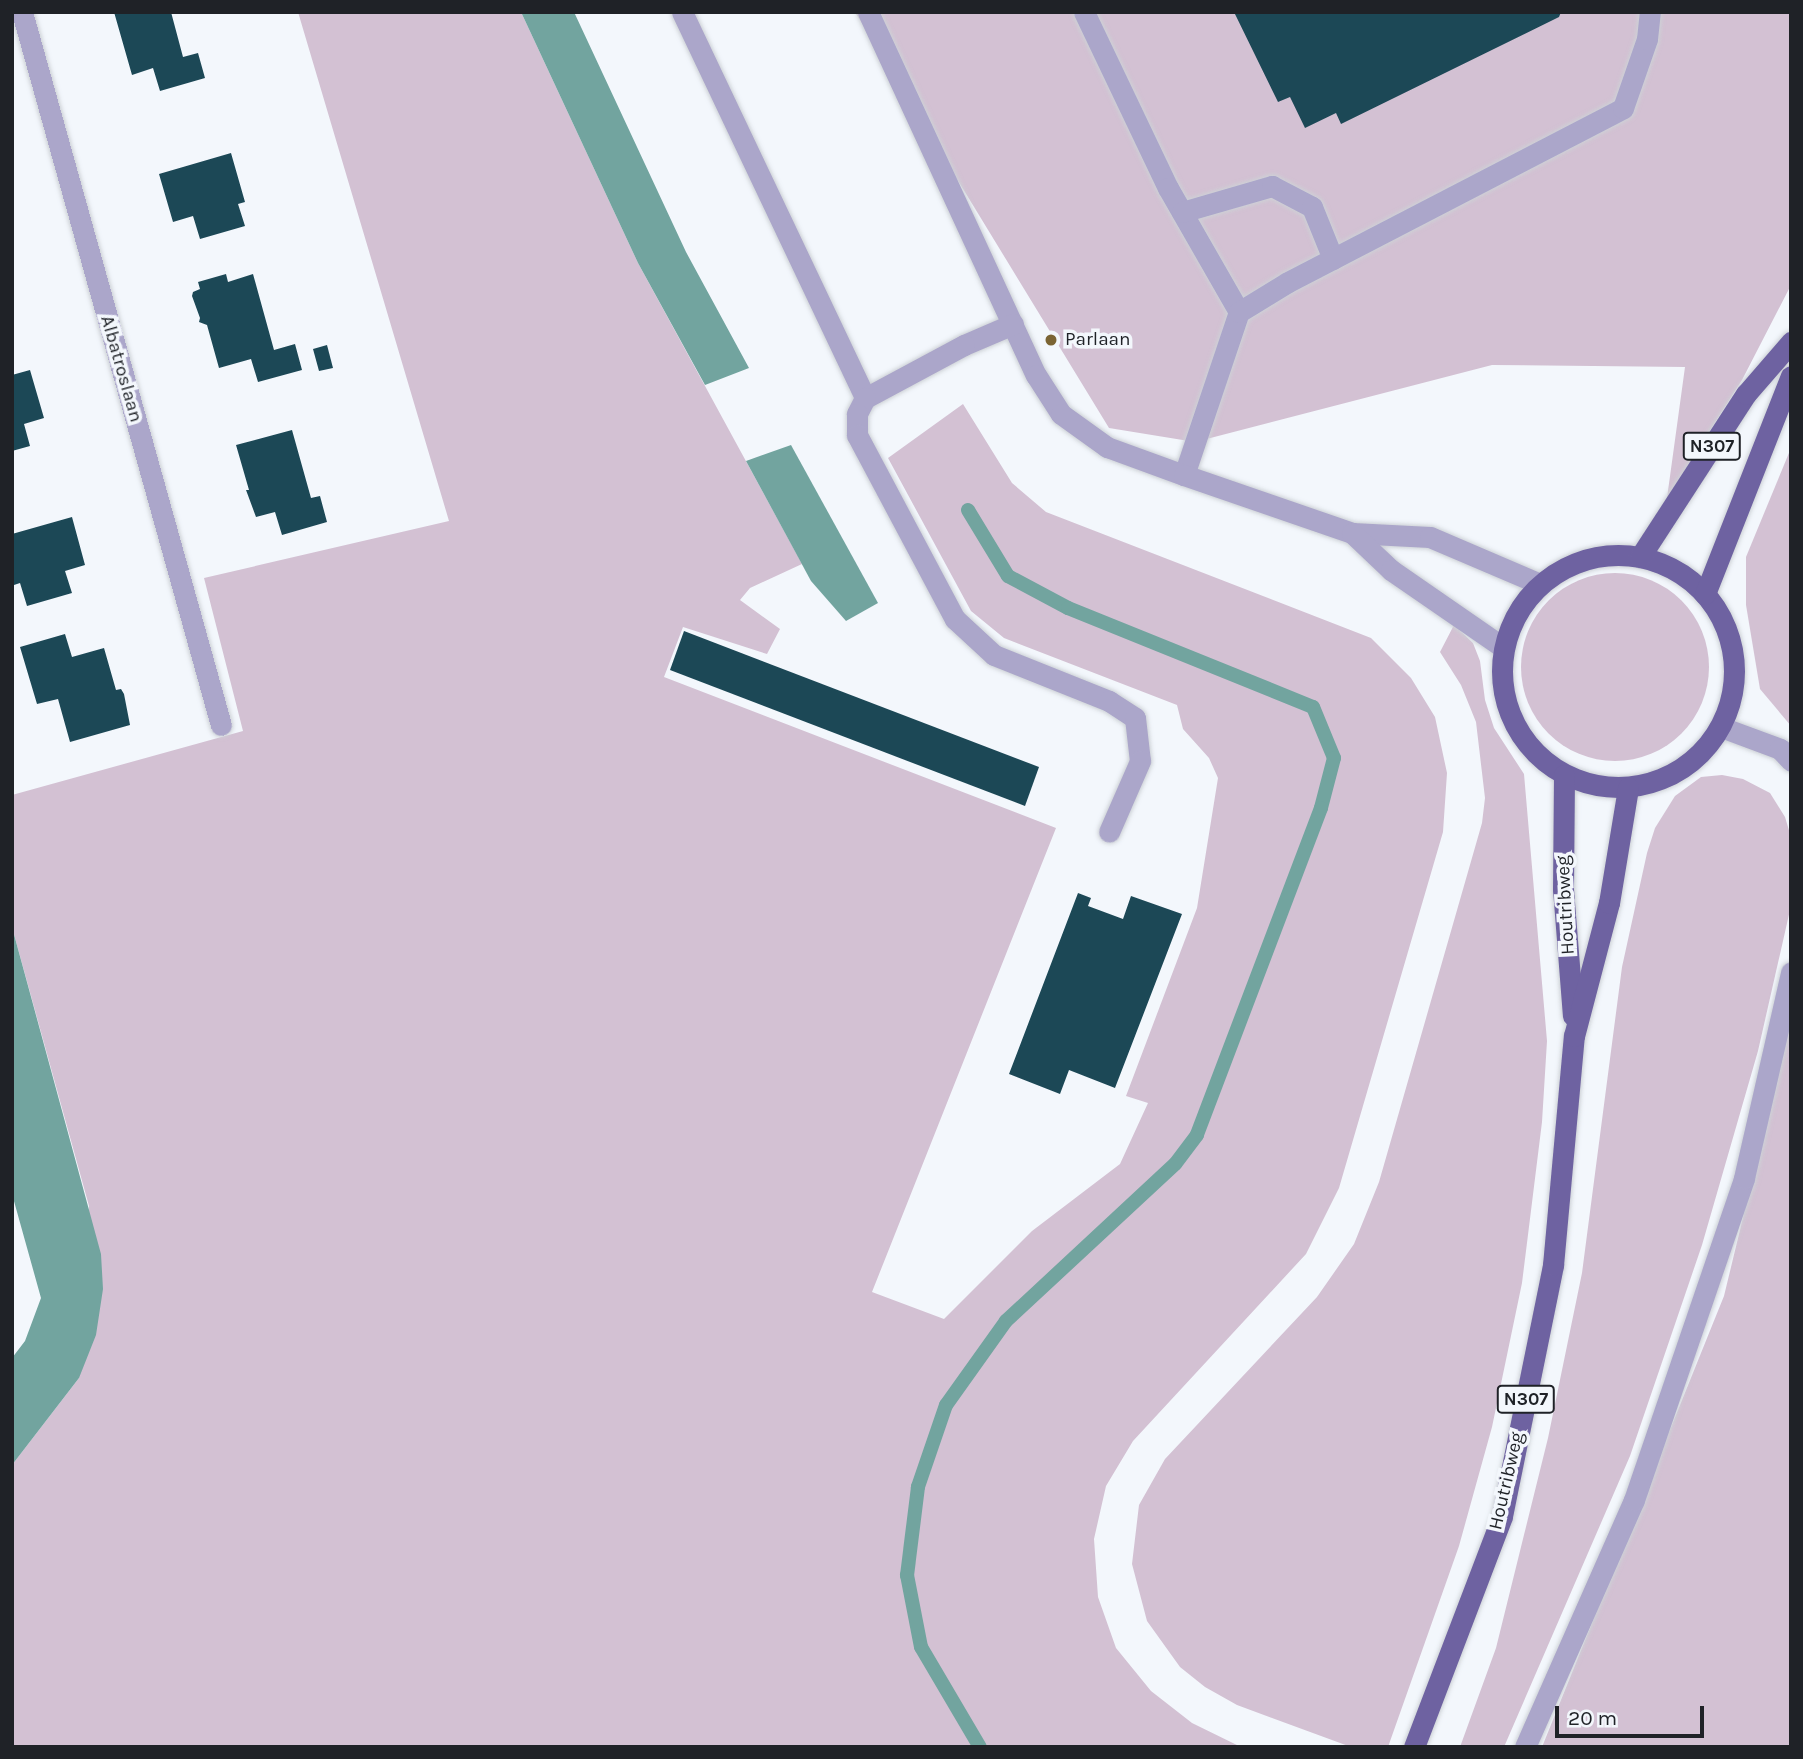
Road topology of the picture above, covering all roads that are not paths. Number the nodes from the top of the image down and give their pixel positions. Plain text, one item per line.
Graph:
1 (22, 12) edge
2 (682, 12) edge
3 (868, 12) edge
4 (1084, 12) edge
5 (1650, 12) edge
6 (1182, 212) junction
7 (1333, 259) junction
8 (1239, 312) junction
9 (1013, 324) junction
10 (1791, 342) edge
11 (1791, 376) edge
12 (865, 398) junction
13 (1184, 475) junction
14 (1352, 533) junction
15 (1640, 557) junction
16 (1540, 584) junction
17 (1705, 594) junction
18 (1503, 648) junction
19 (221, 725) dead end
20 (1721, 727) junction
21 (1791, 761) edge
22 (1564, 775) junction
23 (1628, 788) junction
24 (1109, 832) dead end
25 (1791, 972) edge
26 (1574, 1036) junction
27 (1414, 1747) edge
28 (1525, 1747) edge

1 - 19 street, Albatroslaan
2 - 12 street
3 - 9 street
4 - 6 street
5 - 7 street
6 - 7 street
6 - 8 street
7 - 8 street
8 - 13 street
9 - 12 street
9 - 13 street
10 - 15 main road, N307
11 - 17 main road, N307
12 - 24 street
13 - 14 street
14 - 16 street
14 - 18 street
15 - 16 main road
15 - 17 main road
16 - 18 main road
17 - 20 main road
18 - 22 main road
20 - 21 street
20 - 23 main road
22 - 23 main road
22 - 26 main road, Houtribweg / N307
23 - 26 main road, Houtribweg / N307
25 - 28 street
26 - 27 main road, Houtribweg / N307

